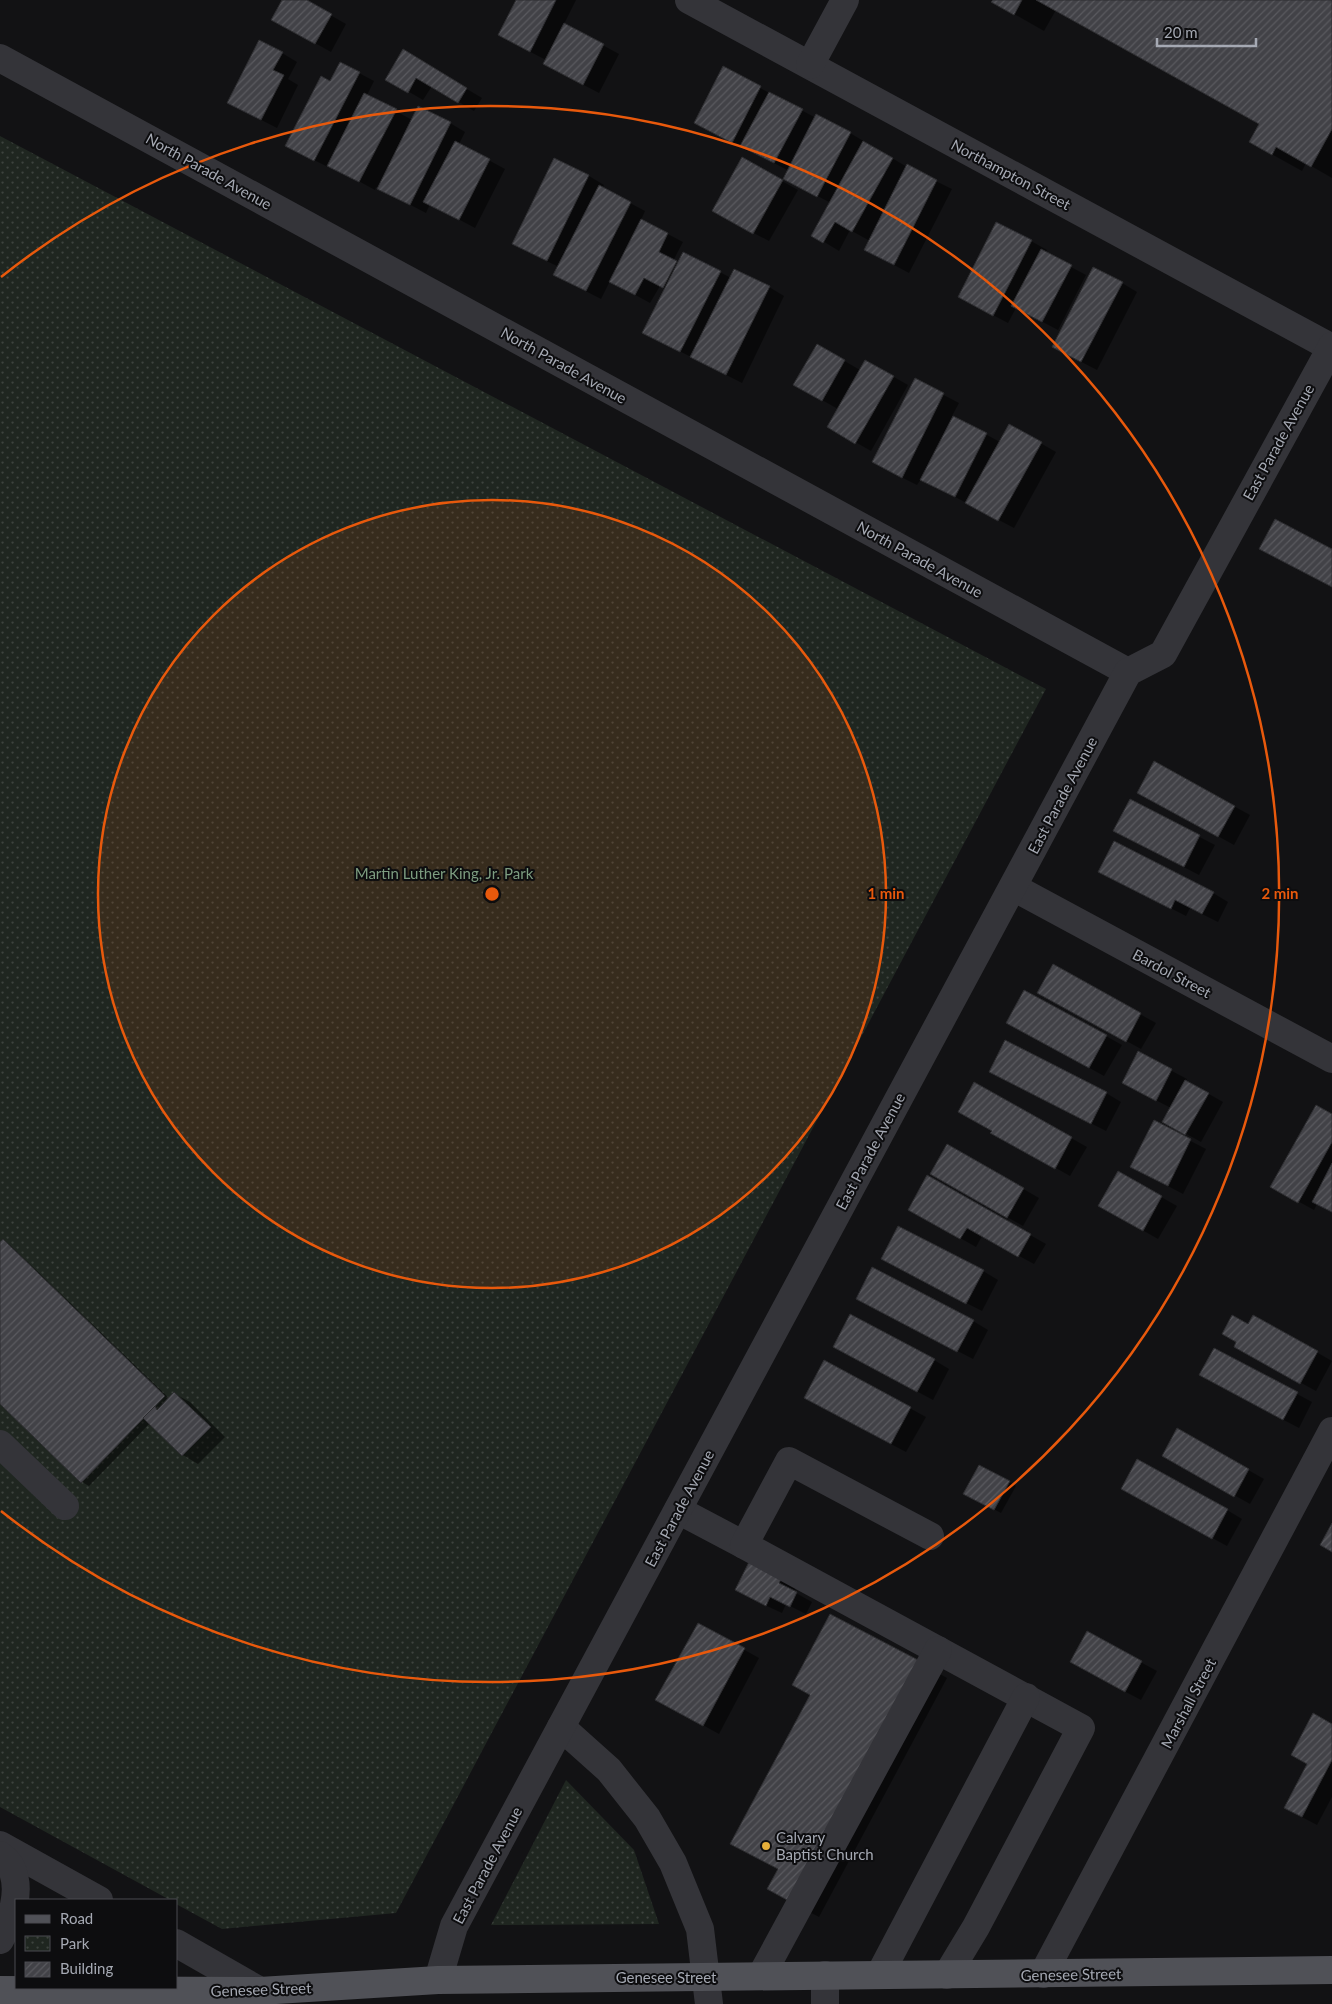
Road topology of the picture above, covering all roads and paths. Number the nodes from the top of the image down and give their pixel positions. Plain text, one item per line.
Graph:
1 (689, 0) edge
2 (845, 0) edge
3 (729, 9) edge
4 (0, 58) edge
5 (810, 65) junction
6 (1332, 347) edge
7 (1128, 672) junction
8 (1013, 887) junction
9 (1332, 1059) edge
10 (1332, 1431) edge
11 (0, 1444) edge
12 (65, 1506) dead end
13 (678, 1510) junction
14 (930, 1536) dead end
15 (744, 1545) junction
16 (938, 1650) junction
17 (1026, 1697) junction
18 (561, 1727) junction
19 (0, 1845) edge
20 (0, 1855) edge
21 (97, 1899) edge
22 (3, 1925) edge
23 (178, 1945) edge
24 (1332, 1970) edge
25 (880, 1974) junction
26 (1043, 1974) junction
27 (825, 1975) junction
28 (947, 1975) junction
29 (706, 1976) junction
30 (762, 1976) junction
31 (438, 1980) junction
32 (0, 1990) edge
33 (260, 1991) junction
34 (26, 1997) edge
35 (284, 2004) edge
36 (709, 2004) edge
37 (825, 2004) edge

1 - 3 street, Northampton Street
2 - 5 street
3 - 5 street, Northampton Street
4 - 7 street, North Parade Avenue
5 - 6 street, Northampton Street
6 - 7 street, East Parade Avenue
7 - 8 street, East Parade Avenue
8 - 9 street, Bardol Street
8 - 13 street, East Parade Avenue
10 - 26 street, Marshall Street
11 - 12 street
13 - 15 street
13 - 18 street, East Parade Avenue
14 - 15 street
15 - 16 street
16 - 17 street
16 - 30 street
17 - 25 street
17 - 28 street
18 - 29 street
18 - 31 street, East Parade Avenue
19 - 21 street
20 - 22 street
23 - 33 street
24 - 26 main road, Genesee Street
25 - 27 main road, Genesee Street
25 - 28 main road, Genesee Street
26 - 28 main road, Genesee Street
27 - 30 main road, Genesee Street
27 - 37 street
29 - 30 main road, Genesee Street
29 - 31 main road, Genesee Street
29 - 36 street
31 - 33 main road, Genesee Street
32 - 34 main road, Genesee Street
33 - 34 main road, Genesee Street
33 - 35 main road

